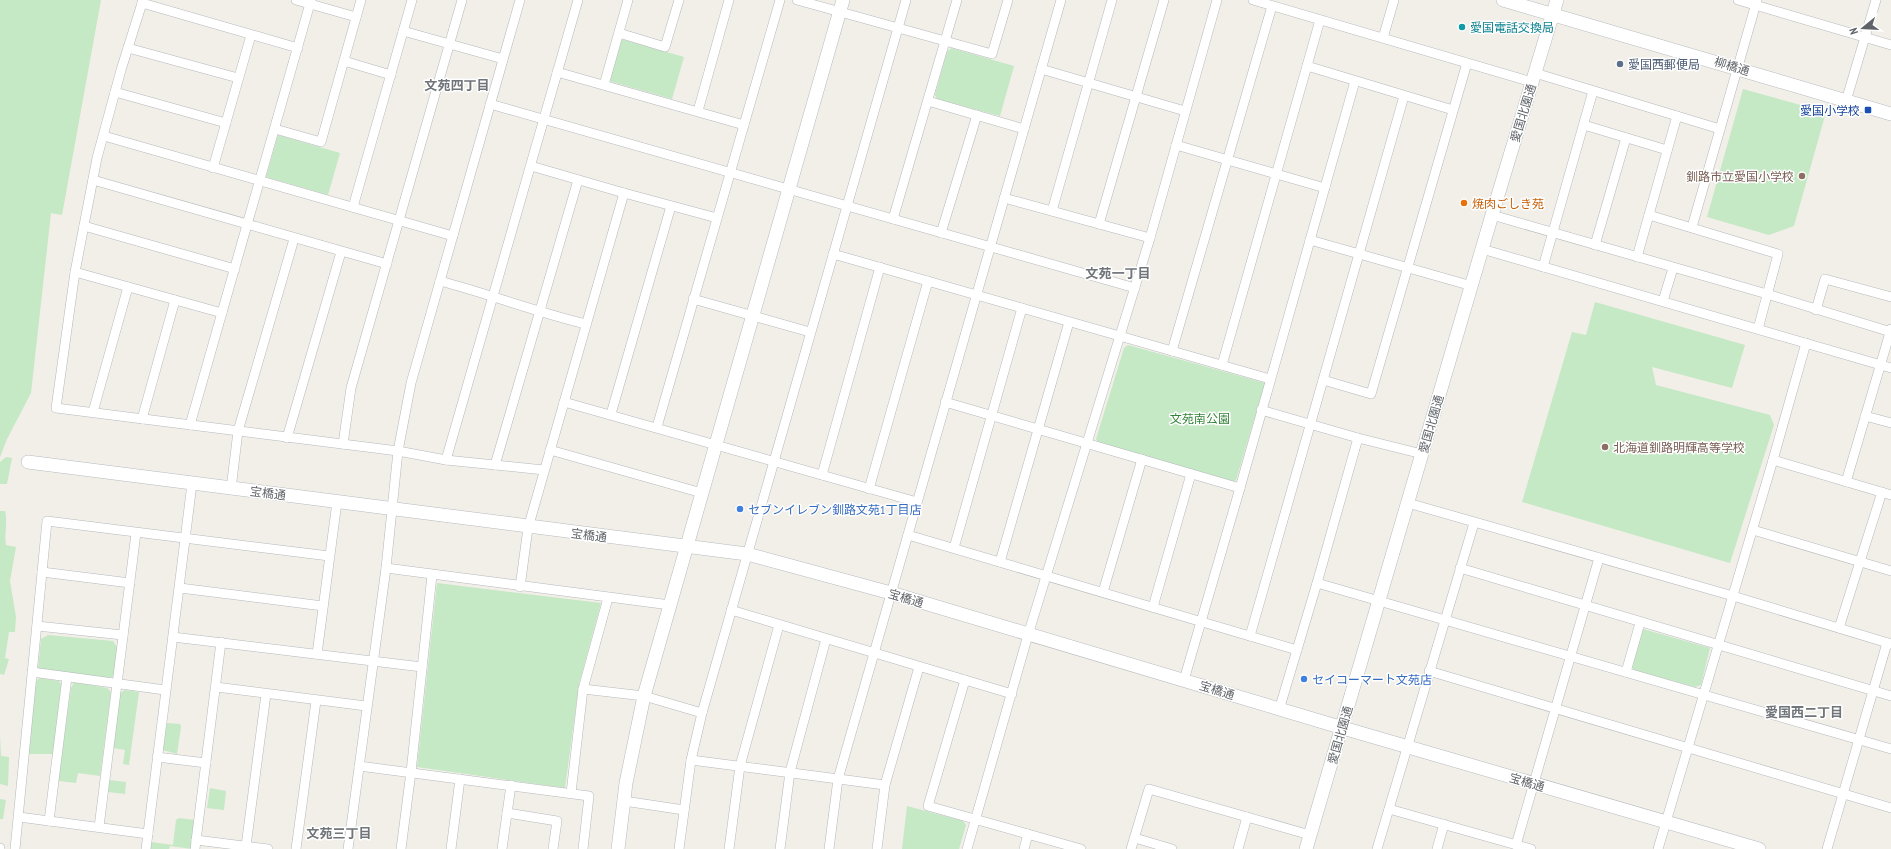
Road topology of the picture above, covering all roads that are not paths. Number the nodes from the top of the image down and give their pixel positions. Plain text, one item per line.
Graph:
1 (296, 0) edge
2 (361, 0) edge
3 (412, 0) edge
4 (462, 0) edge
5 (520, 0) edge
6 (578, 0) edge
7 (628, 0) edge
8 (679, 0) edge
9 (729, 0) edge
10 (780, 0) edge
11 (797, 0) edge
12 (906, 0) edge
13 (957, 0) edge
14 (1008, 0) edge
15 (1061, 0) edge
16 (1112, 0) edge
17 (1164, 0) edge
18 (1217, 0) edge
19 (1253, 0) edge
20 (1394, 0) edge
21 (1503, 0) edge
22 (1557, 0) edge
23 (1738, 0) edge
24 (1876, 0) edge
25 (143, 2) edge
26 (311, 2) edge
27 (1757, 3) edge
28 (841, 6) edge
29 (1272, 6) junction
30 (1553, 14) junction
31 (356, 17) junction
32 (1320, 20) junction
33 (898, 28) junction
34 (403, 31) junction
35 (619, 33) junction
36 (251, 34) junction
37 (1864, 37) junction
38 (1382, 38) junction
39 (945, 42) junction
40 (449, 44) junction
41 (1891, 45) edge
42 (128, 48) junction
43 (298, 48) junction
44 (503, 59) junction
45 (344, 61) junction
46 (1467, 64) junction
47 (1307, 66) junction
48 (1738, 68) junction
49 (1041, 69) junction
50 (557, 72) junction
51 (391, 75) junction
52 (238, 78) junction
53 (1533, 78) junction
54 (1355, 81) junction
55 (1088, 83) junction
56 (604, 85) junction
57 (1593, 91) junction
58 (115, 92) junction
59 (1135, 96) junction
60 (1404, 96) junction
61 (928, 101) junction
62 (1846, 101) junction
63 (490, 104) junction
64 (1453, 110) junction
65 (1185, 111) junction
66 (698, 112) junction
67 (1891, 114) edge
68 (977, 115) junction
69 (1677, 116) junction
70 (544, 120) junction
71 (226, 123) junction
72 (744, 124) junction
73 (1584, 125) junction
74 (275, 129) junction
75 (1024, 129) junction
76 (1720, 129) junction
77 (104, 136) junction
78 (1626, 138) junction
79 (1176, 145) junction
80 (1667, 150) junction
81 (1227, 160) junction
82 (531, 166) junction
83 (213, 168) junction
84 (731, 173) junction
85 (1276, 175) junction
86 (93, 180) junction
87 (578, 180) junction
88 (260, 181) junction
89 (1325, 188) junction
90 (789, 190) junction
91 (624, 193) junction
92 (1004, 198) junction
93 (671, 206) junction
94 (846, 206) junction
95 (353, 207) junction
96 (1052, 211) junction
97 (1492, 215) junction
98 (1649, 215) junction
99 (717, 218) junction
100 (894, 219) junction
101 (399, 221) junction
102 (1099, 224) junction
103 (84, 226) junction
104 (247, 226) junction
105 (1692, 227) junction
106 (941, 233) junction
107 (1553, 233) junction
108 (453, 236) junction
109 (1150, 238) junction
110 (294, 239) junction
111 (1310, 240) junction
112 (1595, 245) junction
113 (990, 247) junction
114 (1482, 249) junction
115 (341, 252) junction
116 (1359, 253) junction
117 (833, 254) junction
118 (1637, 257) junction
119 (387, 264) junction
120 (880, 267) junction
121 (1407, 267) junction
122 (1543, 267) junction
123 (1673, 268) junction
124 (235, 269) junction
125 (75, 272) junction
126 (440, 281) junction
127 (928, 281) junction
128 (1472, 286) junction
129 (128, 287) junction
130 (1135, 288) junction
131 (1767, 294) junction
132 (976, 295) junction
133 (494, 296) junction
134 (1891, 297) edge
135 (694, 299) junction
136 (175, 300) junction
137 (1663, 301) junction
138 (1022, 308) junction
139 (1816, 310) junction
140 (222, 313) junction
141 (540, 313) junction
142 (753, 316) junction
143 (1069, 322) junction
144 (586, 324) junction
145 (1758, 329) junction
146 (1891, 331) edge
147 (810, 332) junction
148 (1120, 336) junction
149 (1806, 343) junction
150 (1172, 351) junction
151 (1222, 365) junction
152 (1880, 365) junction
153 (1891, 368) edge
154 (1270, 379) junction
155 (1323, 380) junction
156 (564, 402) junction
157 (945, 402) junction
158 (1261, 410) junction
159 (93, 412) junction
160 (611, 414) junction
161 (992, 416) junction
162 (1866, 416) junction
163 (142, 419) junction
164 (1310, 424) junction
165 (1891, 424) edge
166 (190, 425) junction
167 (657, 427) junction
168 (1039, 429) junction
169 (238, 431) junction
170 (287, 438) junction
171 (1358, 438) junction
172 (1087, 443) junction
173 (344, 444) junction
174 (716, 444) junction
175 (550, 450) junction
176 (398, 451) junction
177 (1422, 454) junction
178 (1142, 459) junction
179 (446, 460) junction
180 (1773, 460) junction
181 (774, 461) junction
182 (28, 462) dead end
183 (495, 465) junction
184 (544, 470) junction
185 (1192, 474) junction
186 (822, 475) junction
187 (1846, 482) junction
188 (192, 484) junction
189 (231, 488) junction
190 (1240, 488) junction
191 (869, 489) junction
192 (1882, 492) junction
193 (702, 493) junction
194 (1891, 495) edge
195 (337, 502) junction
196 (917, 502) junction
197 (1408, 503) junction
198 (392, 509) junction
199 (1474, 523) junction
200 (528, 528) junction
201 (1753, 530) junction
202 (136, 533) junction
203 (908, 535) junction
204 (185, 539) junction
205 (687, 546) junction
206 (954, 548) junction
207 (747, 554) junction
208 (329, 556) junction
209 (1599, 558) junction
210 (1000, 562) junction
211 (1860, 562) junction
212 (386, 568) junction
213 (1460, 568) junction
214 (1891, 571) edge
215 (42, 572) junction
216 (432, 575) junction
217 (1047, 575) junction
218 (130, 583) junction
219 (1317, 583) junction
220 (520, 587) junction
221 (180, 588) junction
222 (1103, 592) junction
223 (891, 593) junction
224 (1733, 596) junction
225 (608, 598) junction
226 (1379, 600) junction
227 (670, 605) junction
228 (1586, 605) junction
229 (323, 606) junction
230 (1153, 607) junction
231 (731, 610) junction
232 (1445, 619) junction
233 (1201, 621) junction
234 (1640, 622) junction
235 (779, 624) junction
236 (37, 626) junction
237 (1839, 628) junction
238 (1028, 635) junction
239 (123, 636) junction
240 (1250, 636) junction
241 (173, 637) junction
242 (826, 639) junction
243 (221, 642) junction
244 (1889, 643) edge
245 (1718, 645) junction
246 (1297, 650) junction
247 (874, 653) junction
248 (317, 654) junction
249 (1570, 656) junction
250 (374, 661) junction
251 (919, 666) junction
252 (422, 668) junction
253 (1429, 671) junction
254 (32, 672) junction
255 (1626, 672) junction
256 (68, 677) junction
257 (965, 680) junction
258 (1184, 680) junction
259 (116, 684) junction
260 (216, 687) junction
261 (583, 689) junction
262 (165, 690) junction
263 (1873, 691) junction
264 (266, 694) junction
265 (1012, 694) junction
266 (1704, 695) junction
267 (644, 696) junction
268 (1891, 696) edge
269 (316, 701) junction
270 (366, 706) junction
271 (1555, 708) junction
272 (1279, 710) junction
273 (702, 713) junction
274 (1343, 728) junction
275 (1859, 740) junction
276 (1407, 747) junction
277 (1687, 749) junction
278 (1891, 749) edge
279 (157, 757) junction
280 (691, 760) junction
281 (206, 763) junction
282 (359, 766) junction
283 (740, 766) junction
284 (411, 772) junction
285 (790, 772) junction
286 (460, 779) junction
287 (838, 779) junction
288 (1533, 784) junction
289 (511, 785) junction
290 (885, 785) junction
291 (570, 793) junction
292 (1843, 794) junction
293 (624, 801) junction
294 (1891, 808) edge
295 (1389, 809) junction
296 (684, 810) junction
297 (507, 813) junction
298 (19, 817) junction
299 (1247, 817) junction
300 (976, 820) junction
301 (49, 821) junction
302 (1666, 822) junction
303 (1444, 824) junction
304 (99, 827) junction
305 (148, 834) junction
306 (1028, 834) junction
307 (1310, 835) junction
308 (1135, 838) junction
309 (196, 844) edge
310 (1516, 845) junction
311 (246, 846) junction
312 (15, 849) edge
313 (146, 849) edge
314 (268, 849) edge
315 (296, 849) edge
316 (348, 849) edge
317 (401, 849) edge
318 (451, 849) edge
319 (502, 849) edge
320 (553, 849) edge
321 (583, 849) edge
322 (618, 849) edge
323 (679, 849) edge
324 (729, 849) edge
325 (780, 849) edge
326 (829, 849) edge
327 (877, 849) edge
328 (967, 849) edge
329 (1024, 849) edge
330 (1079, 849) edge
331 (1131, 849) edge
332 (1172, 849) edge
333 (1238, 849) edge
334 (1306, 849) edge
335 (1377, 849) edge
336 (1437, 849) edge
337 (1531, 849) edge
338 (1658, 849) edge
339 (1760, 849) edge
340 (1827, 849) edge

1 - 26 street
2 - 31 street
3 - 34 street
4 - 40 street
5 - 44 street
6 - 50 street
7 - 35 street
8 - 35 street
9 - 66 street
10 - 72 street
11 - 28 street
12 - 33 street
13 - 39 street
14 - 39 street
15 - 49 street
16 - 55 street
17 - 59 street
18 - 65 street
19 - 29 street
20 - 38 street
21 - 30 street, 柳橋通
22 - 30 street, 愛国北園通
23 - 27 street
24 - 37 street
25 - 36 street
25 - 42 street
26 - 31 street
26 - 43 street
27 - 37 street
27 - 48 street
28 - 33 street
28 - 90 street
29 - 32 street
29 - 81 street
30 - 48 street, 柳橋通
30 - 53 street, 愛国北園通
31 - 45 street
32 - 38 street
32 - 47 street
33 - 39 street
33 - 94 street
34 - 40 street
34 - 51 street
35 - 56 street
36 - 43 street
36 - 52 street
37 - 41 street
37 - 62 street
38 - 46 street
39 - 61 street
40 - 44 street
40 - 101 street
42 - 52 street
42 - 58 street
43 - 74 street
44 - 63 street
45 - 51 street
45 - 74 street
46 - 53 street
46 - 64 street
47 - 54 street
47 - 85 street
48 - 62 street, 柳橋通
48 - 76 street
49 - 55 street
49 - 75 street
50 - 56 street
50 - 70 street
51 - 95 street
52 - 71 street
53 - 57 street
53 - 97 street, 愛国北園通
54 - 60 street
54 - 89 street
55 - 59 street
55 - 96 street
56 - 66 street
57 - 69 street
57 - 73 street
58 - 71 street
58 - 77 street
59 - 65 street
59 - 102 street
60 - 64 street
60 - 116 street
61 - 68 street
61 - 100 street
62 - 67 street, 柳橋通
63 - 70 street
63 - 108 street
64 - 121 street
65 - 79 street
66 - 72 street
68 - 75 street
68 - 106 street
69 - 76 street
69 - 80 street
70 - 82 street
70 - 84 street
71 - 83 street
72 - 84 street
73 - 78 street
73 - 107 street
74 - 88 street
75 - 92 street
76 - 105 street
77 - 83 street
77 - 86 street
78 - 80 street
78 - 112 street
79 - 81 street
79 - 109 street
80 - 98 street
81 - 85 street
81 - 150 street
82 - 87 street
82 - 133 street
83 - 88 street
84 - 90 street
84 - 99 street
85 - 89 street
85 - 151 street
86 - 103 street
86 - 104 street
87 - 91 street
87 - 141 street
88 - 95 street
88 - 104 street
89 - 111 street
90 - 94 street
90 - 142 street
91 - 93 street
91 - 144 street
92 - 96 street
92 - 113 street
93 - 99 street
93 - 160 street
94 - 100 street
94 - 117 street
95 - 101 street
96 - 102 street
97 - 107 street
97 - 114 street, 愛国北園通
98 - 105 street
98 - 118 street
99 - 135 street
100 - 106 street
101 - 108 street
101 - 119 street
102 - 109 street
103 - 124 street
103 - 125 street
104 - 110 street
104 - 124 street
105 - 131 street
106 - 113 street
107 - 112 street
107 - 122 street
108 - 126 street
109 - 130 street
110 - 115 street
110 - 169 street
111 - 116 street
111 - 154 street
112 - 118 street
113 - 130 street
113 - 132 street
114 - 122 street
114 - 128 street, 愛国北園通
115 - 119 street
115 - 170 street
116 - 121 street
116 - 155 street
117 - 120 street
117 - 147 street
118 - 123 street
119 - 173 street
120 - 127 street
120 - 186 street
121 - 128 street
121 - 155 street
122 - 137 street
123 - 131 street
123 - 137 street
124 - 140 street
125 - 129 street
125 - 159 street
126 - 133 street
126 - 176 street
127 - 132 street
127 - 191 street
128 - 177 street, 愛国北園通
129 - 136 street
129 - 159 street
130 - 148 street
131 - 139 street
131 - 145 street
132 - 138 street
132 - 157 street
133 - 141 street
133 - 179 street
134 - 139 street
135 - 142 street
135 - 167 street
136 - 140 street
136 - 163 street
137 - 145 street
138 - 143 street
138 - 161 street
139 - 146 street
140 - 166 street
141 - 144 street
141 - 183 street
142 - 147 street
142 - 174 street
143 - 148 street
143 - 168 street
144 - 156 street
145 - 149 street
146 - 152 street
147 - 181 street
148 - 150 street
148 - 172 street
149 - 152 street
149 - 180 street
150 - 151 street
151 - 154 street
152 - 153 street
152 - 162 street
154 - 158 street
155 - 164 street
156 - 160 street
156 - 175 street
157 - 161 street
157 - 196 street
158 - 164 street
158 - 190 street
159 - 163 street
160 - 167 street
161 - 168 street
161 - 206 street
162 - 165 street
162 - 187 street
163 - 166 street
164 - 171 street
164 - 240 street
166 - 169 street
167 - 174 street
168 - 172 street
168 - 210 street
169 - 170 street
169 - 189 street
170 - 173 street
171 - 177 street
171 - 219 street
172 - 178 street
172 - 217 street
173 - 176 street
174 - 181 street
174 - 193 street
175 - 184 street
175 - 193 street
176 - 179 street
176 - 198 street
177 - 197 street, 愛国北園通
178 - 185 street
178 - 222 street
179 - 183 street
180 - 187 street
180 - 201 street
181 - 186 street
181 - 207 street
182 - 188 street, 宝橋通
183 - 184 street
184 - 200 street
185 - 190 street
185 - 230 street
186 - 191 street
187 - 192 street
188 - 189 street, 宝橋通
188 - 204 street
189 - 195 street, 宝橋通
190 - 233 street
191 - 196 street
192 - 194 street
192 - 211 street
193 - 205 street
195 - 198 street, 宝橋通
195 - 208 street
196 - 203 street
197 - 199 street
197 - 226 street, 愛国北園通
198 - 200 street, 宝橋通
198 - 212 street
199 - 209 street
199 - 213 street
200 - 205 street, 宝橋通
200 - 220 street
201 - 211 street
201 - 224 street
202 - 204 street
202 - 215 street
202 - 218 street
203 - 206 street
203 - 223 street
204 - 208 street
204 - 221 street
205 - 207 street, 宝橋通
205 - 227 street
206 - 210 street
207 - 223 street, 宝橋通
207 - 231 street
208 - 229 street
209 - 224 street
209 - 228 street
210 - 217 street
211 - 214 street
211 - 237 street
212 - 216 street
212 - 250 street
213 - 228 street
213 - 232 street
215 - 218 street
215 - 236 street
216 - 220 street
216 - 252 street
217 - 222 street
217 - 238 street
218 - 239 street
219 - 226 street
219 - 246 street
220 - 225 street
221 - 229 street
221 - 241 street
222 - 230 street
223 - 238 street, 宝橋通
223 - 247 street
224 - 237 street
224 - 245 street
225 - 227 street
225 - 261 street
226 - 232 street
226 - 274 street, 愛国北園通
227 - 267 street
228 - 234 street
228 - 249 street
229 - 248 street
230 - 233 street
231 - 235 street
231 - 273 street
232 - 249 street
232 - 253 street
233 - 240 street
233 - 258 street
234 - 245 street
234 - 255 street
235 - 242 street
235 - 283 street
236 - 239 street
236 - 254 street
237 - 244 street
238 - 258 street, 宝橋通
238 - 265 street
239 - 259 street
240 - 246 street
241 - 243 street
241 - 262 street
242 - 247 street
242 - 285 street
243 - 248 street
243 - 260 street
244 - 263 street
245 - 263 street
245 - 266 street
246 - 272 street
247 - 251 street
247 - 287 street
248 - 250 street
249 - 255 street
249 - 271 street
250 - 252 street
250 - 270 street
251 - 257 street
251 - 290 street
252 - 284 street
253 - 271 street
253 - 276 street
254 - 256 street
254 - 298 street
255 - 266 street
256 - 259 street
256 - 301 street
257 - 265 street
257 - 300 street
258 - 272 street, 宝橋通
259 - 262 street
259 - 304 street
260 - 264 street
260 - 281 street
261 - 267 street
261 - 291 street
262 - 279 street
263 - 268 street
263 - 275 street
264 - 269 street
264 - 311 street
265 - 300 street
266 - 275 street
266 - 277 street
267 - 273 street
267 - 293 street
269 - 270 street
269 - 315 street
270 - 282 street
271 - 277 street
271 - 288 street
272 - 274 street, 宝橋通
273 - 280 street
274 - 276 street, 宝橋通
274 - 307 street, 愛国北園通
275 - 278 street
275 - 292 street
276 - 288 street, 宝橋通
276 - 295 street
277 - 292 street
277 - 302 street
279 - 281 street
279 - 305 street
280 - 283 street
280 - 296 street
281 - 309 street
282 - 284 street
282 - 316 street
283 - 285 street
283 - 324 street
284 - 286 street
284 - 317 street
285 - 287 street
285 - 325 street
286 - 289 street
286 - 318 street
287 - 290 street
287 - 326 street
288 - 302 street, 宝橋通
288 - 310 street
289 - 291 street
289 - 297 street
290 - 327 street
291 - 321 street
292 - 294 street
292 - 340 street
293 - 296 street
293 - 322 street
295 - 303 street
295 - 335 street
296 - 323 street
297 - 319 street
297 - 320 street
298 - 301 street
298 - 312 street
299 - 307 street
299 - 308 street
299 - 333 street
300 - 306 street
300 - 328 street
301 - 304 street
302 - 338 street
302 - 339 street, 宝橋通
303 - 310 street
303 - 336 street
304 - 305 street
305 - 313 street
306 - 329 street
306 - 330 street
307 - 334 street, 愛国北園通
308 - 331 street
308 - 332 street
309 - 311 street
310 - 337 street
311 - 314 street

